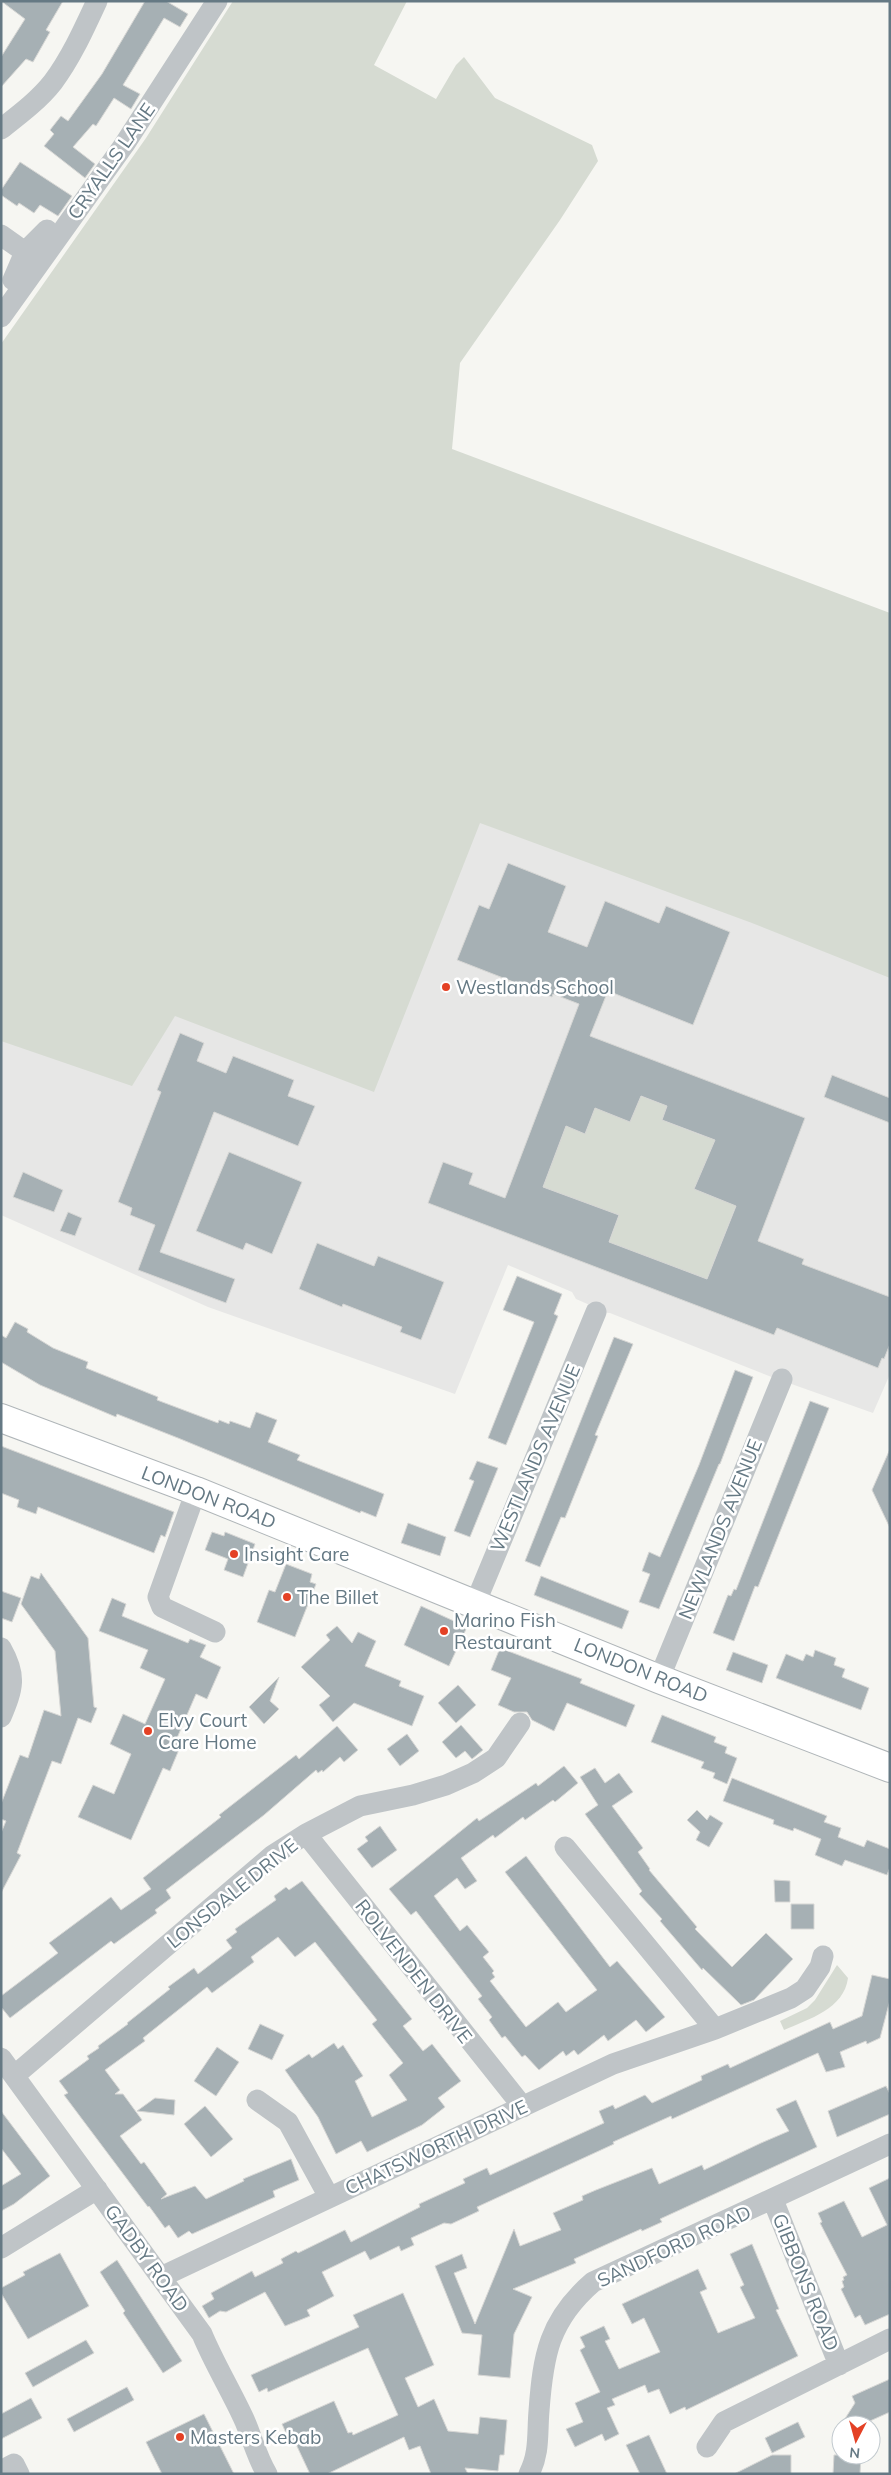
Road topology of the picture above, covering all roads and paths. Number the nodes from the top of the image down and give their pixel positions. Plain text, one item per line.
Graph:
1 (97, 1) edge
2 (217, 1) edge
3 (1, 129) edge
4 (47, 230) dead end
5 (1, 235) edge
6 (25, 252) junction
7 (13, 280) dead end
8 (1, 317) edge
9 (596, 1312) dead end
10 (782, 1379) dead end
11 (1, 1418) edge
12 (196, 1491) junction
13 (475, 1604) junction
14 (215, 1632) dead end
15 (1, 1648) edge
16 (658, 1679) junction
17 (1, 1717) edge
18 (520, 1723) dead end
19 (890, 1768) edge
20 (306, 1834) junction
21 (565, 1847) dead end
22 (824, 1956) dead end
23 (715, 2029) junction
24 (1, 2058) edge
25 (14, 2076) junction
26 (257, 2100) dead end
27 (523, 2108) junction
28 (890, 2144) edge
29 (97, 2189) junction
30 (329, 2196) junction
31 (773, 2200) junction
32 (1, 2248) edge
33 (161, 2277) junction
34 (890, 2340) edge
35 (839, 2365) junction
36 (707, 2447) dead end
37 (1, 2471) edge
38 (19, 2474) edge
39 (267, 2474) edge
40 (528, 2474) edge

1 - 3 street
2 - 8 street, CRYALLS LANE
4 - 6 street
5 - 6 street
6 - 7 street
9 - 13 street, WESTLANDS AVENUE
10 - 16 street, NEWLANDS AVENUE
11 - 12 main road, LONDON ROAD
12 - 13 main road, LONDON ROAD
12 - 14 street
13 - 16 main road, LONDON ROAD
15 - 17 street
16 - 19 main road, LONDON ROAD
18 - 20 street, LONSDALE DRIVE
20 - 25 street, LONSDALE DRIVE
20 - 27 street, ROLVENDEN DRIVE
21 - 23 street
22 - 23 street, CHATSWORTH DRIVE
23 - 27 street, CHATSWORTH DRIVE
24 - 25 street, GADBY ROAD
25 - 29 street, GADBY ROAD
26 - 30 street
27 - 30 street, CHATSWORTH DRIVE
28 - 31 street, SANDFORD ROAD
29 - 32 street
29 - 33 street, GADBY ROAD
30 - 33 street, CHATSWORTH DRIVE
31 - 35 street, GIBBONS ROAD
31 - 40 street, SANDFORD ROAD
33 - 39 street, GADBY ROAD
34 - 35 street, GIBBONS ROAD
35 - 36 street, GIBBONS ROAD
37 - 38 street

